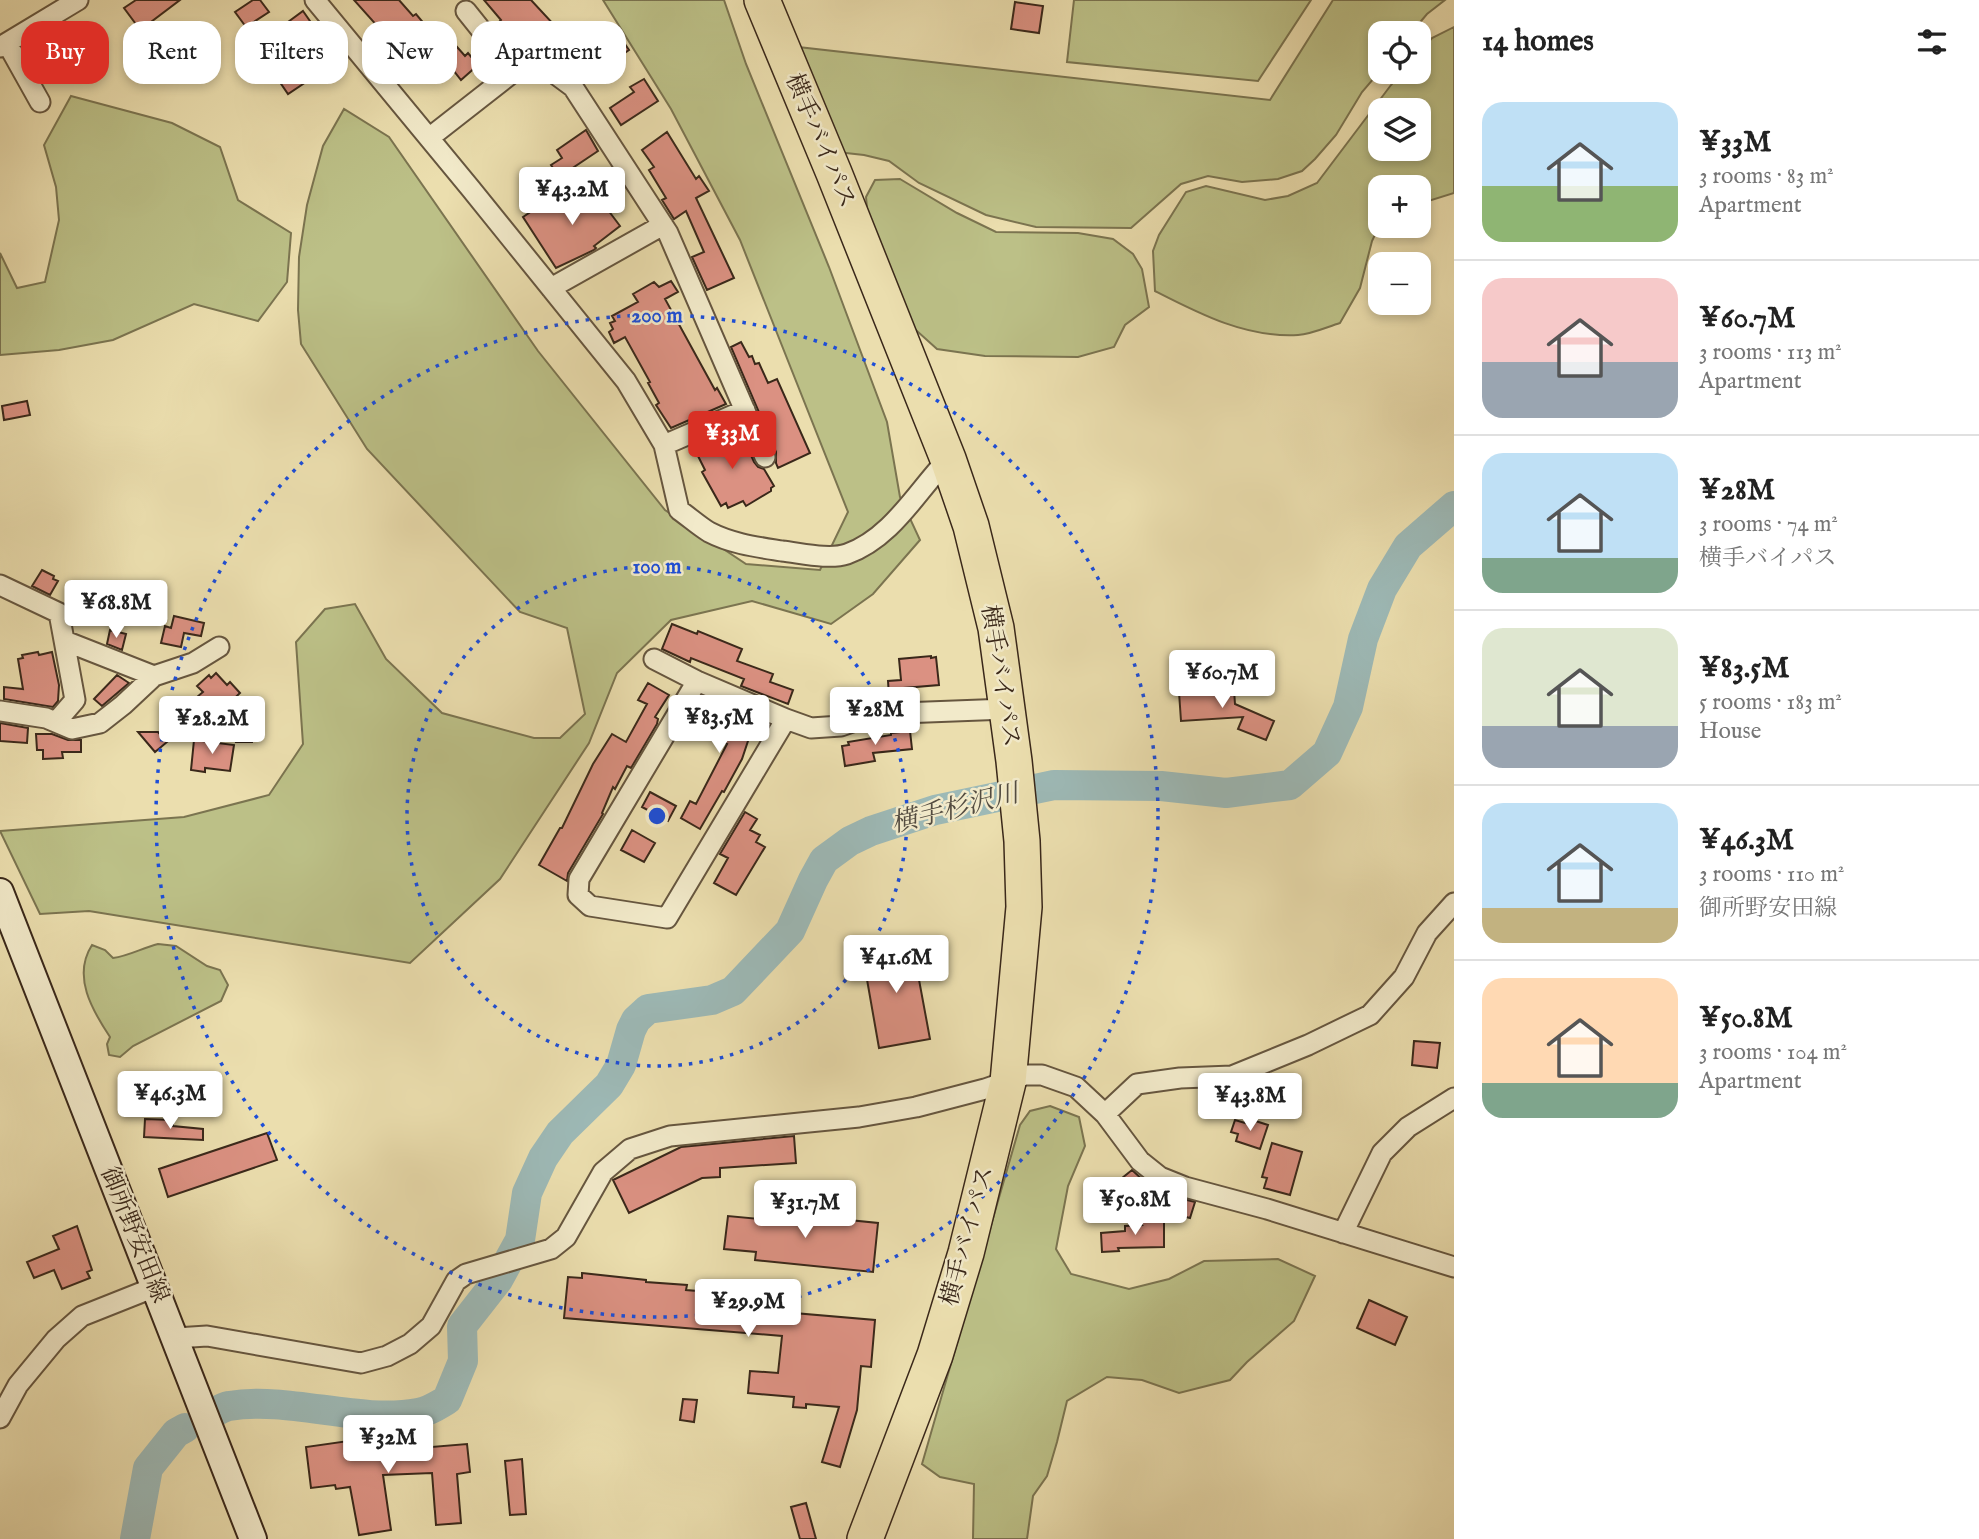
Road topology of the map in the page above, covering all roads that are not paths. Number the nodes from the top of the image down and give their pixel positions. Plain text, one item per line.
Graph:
1 (78, 0) edge
2 (315, 0) edge
3 (762, 0) edge
4 (466, 11) dead end
5 (474, 21) edge
6 (3, 45) edge
7 (498, 84) edge
8 (569, 84) edge
9 (40, 102) dead end
10 (429, 138) junction
11 (663, 225) junction
12 (551, 288) junction
13 (745, 410) junction
14 (664, 445) junction
15 (765, 457) dead end
16 (948, 459) junction
17 (0, 585) edge
18 (65, 641) junction
19 (219, 647) dead end
20 (654, 659) dead end
21 (154, 676) junction
22 (697, 681) junction
23 (1007, 709) junction
24 (0, 711) edge
25 (786, 719) junction
26 (55, 722) junction
27 (0, 892) edge
28 (1454, 903) edge
29 (1008, 1082) junction
30 (1454, 1098) edge
31 (1105, 1114) junction
32 (1343, 1233) junction
33 (1454, 1267) edge
34 (155, 1287) junction
35 (176, 1338) junction
36 (0, 1418) edge
37 (253, 1539) edge
38 (865, 1539) edge

1 - 6 street
2 - 10 street
3 - 16 highway, 横手バイパス
4 - 5 street
6 - 9 street
7 - 10 street
8 - 11 street
10 - 12 street
11 - 12 street
11 - 13 street
12 - 14 street
13 - 14 street
13 - 15 street
14 - 16 street
16 - 23 highway, 横手バイパス
17 - 18 street
18 - 21 street
18 - 26 street
19 - 21 street
20 - 22 street
21 - 26 street
22 - 25 street
22 - 25 street
23 - 25 street
23 - 29 highway, 横手バイパス
24 - 26 street
27 - 34 main road, 御所野安田線
28 - 31 street
29 - 31 street
29 - 35 street
29 - 38 highway, 横手バイパス
30 - 32 street
31 - 32 street
32 - 33 street
34 - 35 main road, 御所野安田線
34 - 36 street
35 - 37 main road, 御所野安田線

